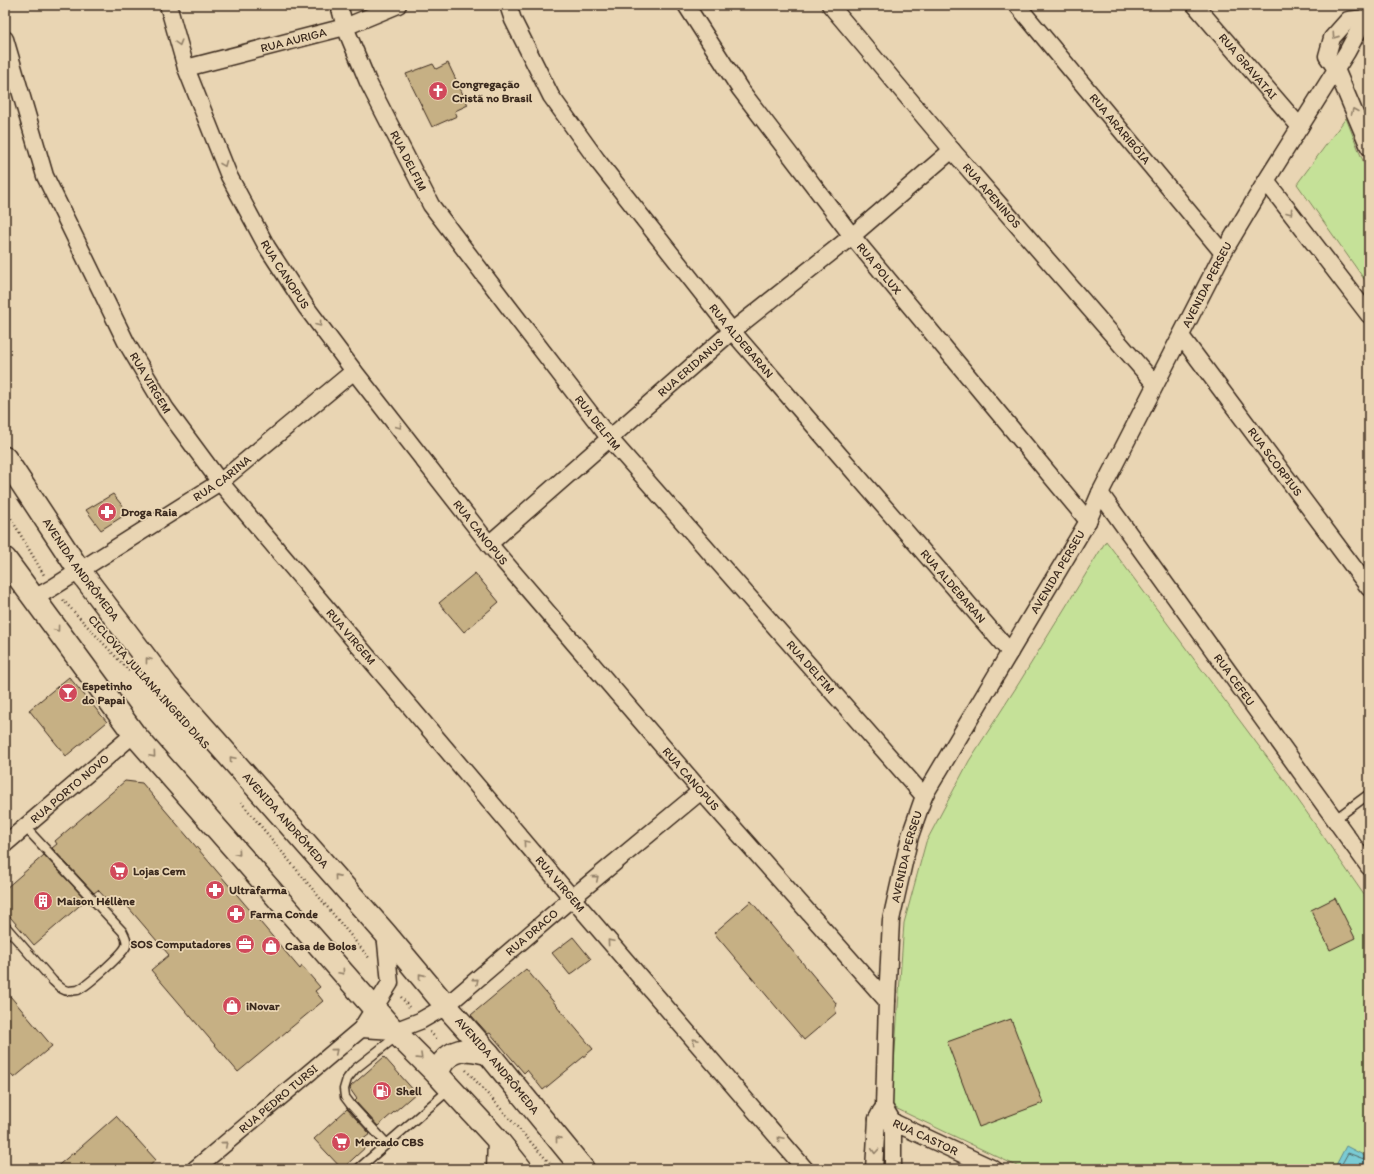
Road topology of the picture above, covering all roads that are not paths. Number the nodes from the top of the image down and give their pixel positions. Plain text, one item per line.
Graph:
1 (168, 5) edge
2 (339, 5) edge
3 (398, 5) edge
4 (508, 5) edge
5 (686, 5) edge
6 (830, 5) edge
7 (1016, 5) edge
8 (1195, 5) edge
9 (1367, 14) edge
10 (345, 27) junction
11 (5, 39) edge
12 (186, 68) junction
13 (1336, 70) junction
14 (1300, 127) junction
15 (1369, 147) edge
16 (952, 150) junction
17 (1266, 181) junction
18 (852, 236) junction
19 (1223, 253) junction
20 (1369, 315) edge
21 (732, 331) junction
22 (1181, 336) junction
23 (354, 371) junction
24 (1155, 384) junction
25 (610, 439) junction
26 (5, 458) edge
27 (220, 482) junction
28 (1100, 493) junction
29 (1088, 521) junction
30 (489, 544) junction
31 (5, 559) edge
32 (79, 570) junction
33 (1369, 588) edge
34 (43, 593) junction
35 (1010, 652) junction
36 (134, 734) junction
37 (701, 791) junction
38 (1369, 794) edge
39 (924, 796) junction
40 (1334, 820) junction
41 (25, 827) junction
42 (5, 844) edge
43 (1369, 867) edge
44 (572, 898) junction
45 (5, 926) edge
46 (385, 932) junction
47 (887, 1000) junction
48 (446, 1006) junction
49 (374, 1009) junction
50 (362, 1029) junction
51 (396, 1033) junction
52 (488, 1053) junction
53 (444, 1082) junction
54 (881, 1113) junction
55 (892, 1122) junction
56 (496, 1138) junction
57 (387, 1144) junction
58 (195, 1169) edge
59 (358, 1169) edge
60 (495, 1169) edge
61 (521, 1169) edge
62 (583, 1169) edge
63 (805, 1169) edge
64 (874, 1169) edge
65 (893, 1169) edge
66 (994, 1169) edge

1 -> 12 street, RUA CANOPUS
2 - 10 street, RUA DELFIM
3 - 10 street, RUA AURIGA
4 - 21 street, RUA ALDEBARAN
5 - 18 street, RUA POLUX
6 - 16 street, RUA APENINOS
7 - 19 street, RUA ARARIBÓIA
8 - 14 street, RUA GRAVATAI
9 - 13 street
10 - 12 street, RUA AURIGA
10 - 25 street, RUA DELFIM
11 - 27 street, RUA VIRGEM
12 -> 23 street, RUA CANOPUS
13 - 14 street, AVENIDA PERSEU
15 -> 13 street
14 - 17 street, AVENIDA PERSEU
16 - 18 street, RUA ERIDANUS
16 - 24 street, RUA APENINOS
17 - 19 street, AVENIDA PERSEU
17 -> 20 street
18 - 21 street, RUA ERIDANUS
18 - 29 street, RUA POLUX
19 - 22 street, AVENIDA PERSEU
21 - 25 street, RUA ERIDANUS
21 - 35 street, RUA ALDEBARAN
22 - 24 street, AVENIDA PERSEU
22 - 33 street, RUA SCORPIUS
23 - 27 street, RUA CARINA
23 -> 30 street, RUA CANOPUS
24 - 28 street, AVENIDA PERSEU
25 - 30 street, RUA ERIDANUS
25 - 39 street, RUA DELFIM
26 - 32 main road, AVENIDA ANDRÔMEDA
27 - 32 street, RUA CARINA
44 -> 27 street, RUA VIRGEM
28 - 29 street, AVENIDA PERSEU
28 - 40 street, RUA CEFEU
29 - 35 street, AVENIDA PERSEU
30 - 37 street, RUA CANOPUS
31 - 34 main road
32 - 34 street, RUA CARINA
46 -> 32 main road, AVENIDA ANDRÔMEDA
34 -> 36 main road
35 - 39 street, AVENIDA PERSEU
36 - 41 street, RUA PORTO NOVO
36 -> 49 main road
44 -> 37 street, RUA DRACO
37 - 47 street, RUA CANOPUS
38 - 40 lane
39 - 47 street, AVENIDA PERSEU
40 - 43 street, RUA CEFEU
41 - 42 street, RUA PORTO NOVO
41 - 45 lane
48 -> 44 street, RUA DRACO
63 -> 44 street, RUA VIRGEM
48 -> 46 main road, AVENIDA ANDRÔMEDA
46 - 49 street, RUA PEDRO TURSI
47 - 54 street, AVENIDA PERSEU
48 - 51 street, RUA DRACO
48 - 52 main road, AVENIDA ANDRÔMEDA
49 - 50 street, RUA PEDRO TURSI
49 - 51 main road
50 - 51 street
58 -> 50 street, RUA PEDRO TURSI
51 -> 53 main road
51 - 57 lane
52 - 53 main road
62 -> 52 main road, AVENIDA ANDRÔMEDA
53 - 56 main road
53 - 57 lane
54 - 55 street, RUA CASTOR
54 -> 64 street, AVENIDA PERSEU
55 - 65 street
55 - 66 street, RUA CASTOR
56 - 60 street
56 - 61 main road
57 - 59 lane

